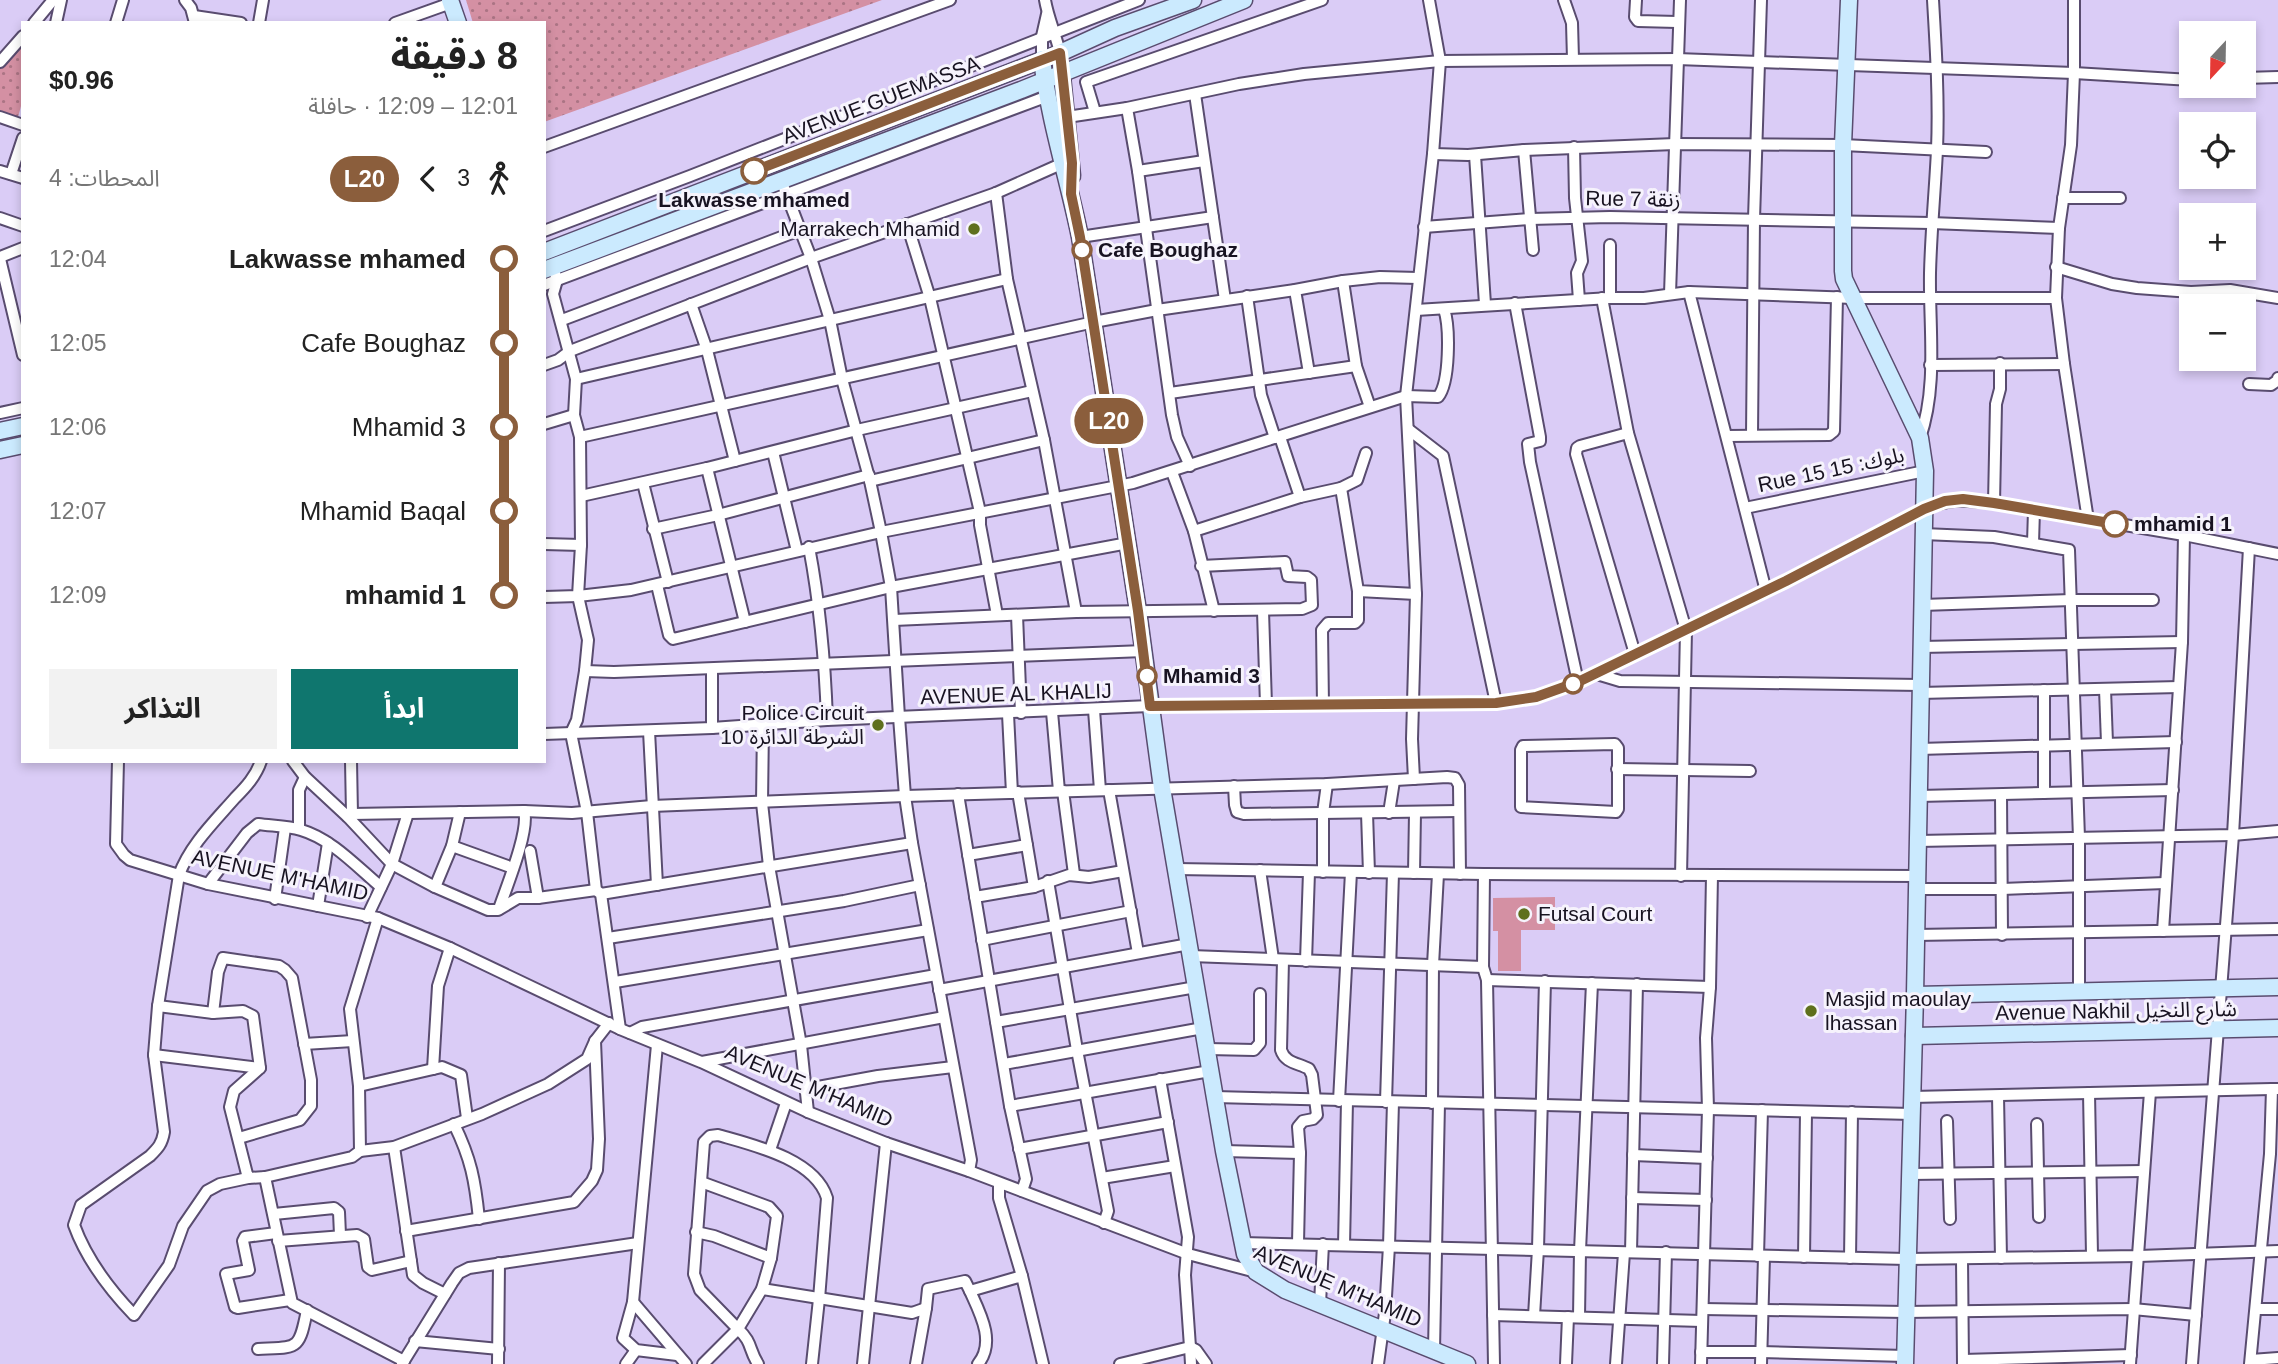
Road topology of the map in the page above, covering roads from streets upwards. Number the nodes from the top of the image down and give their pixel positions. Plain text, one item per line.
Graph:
1 (53, 0) edge
2 (61, 0) edge
3 (123, 0) edge
4 (185, 0) edge
5 (263, 0) edge
6 (950, 0) edge
7 (1045, 0) edge
8 (1139, 0) edge
9 (1193, 0) edge
10 (1244, 0) edge
11 (1322, 0) edge
12 (1429, 0) edge
13 (1564, 0) edge
14 (1636, 0) edge
15 (1680, 0) edge
16 (1761, 0) edge
17 (1849, 0) edge
18 (1933, 0) edge
19 (2074, 0) edge
20 (450, 1) edge
21 (1047, 14) junction
22 (194, 20) edge
23 (36, 21) edge
24 (56, 21) edge
25 (117, 21) edge
26 (259, 21) edge
27 (400, 21) edge
28 (457, 21) edge
29 (1677, 22) junction
30 (1055, 32) junction
31 (1042, 36) junction
32 (21, 39) edge
33 (1060, 53) junction
34 (1573, 59) junction
35 (1677, 59) junction
36 (1042, 60) junction
37 (1440, 61) junction
38 (0, 62) edge
39 (1760, 62) junction
40 (1848, 66) junction
41 (1938, 70) junction
42 (2074, 73) junction
43 (1062, 74) junction
44 (2278, 77) edge
45 (2256, 78) edge
46 (2179, 79) edge
47 (1046, 88) junction
48 (1195, 94) junction
49 (1127, 108) junction
50 (1095, 112) junction
51 (0, 117) edge
52 (1067, 117) junction
53 (21, 124) edge
54 (21, 142) edge
55 (1675, 144) junction
56 (1756, 144) junction
57 (1843, 145) junction
58 (546, 146) edge
59 (1574, 147) junction
60 (1524, 150) junction
61 (1937, 150) junction
62 (1986, 152) dead end
63 (1433, 154) junction
64 (1475, 155) junction
65 (1204, 162) junction
66 (1061, 164) junction
67 (1138, 171) junction
68 (5, 172) edge
69 (783, 187) junction
70 (996, 192) junction
71 (1071, 194) junction
72 (2063, 198) junction
73 (2120, 198) dead end
74 (1213, 217) junction
75 (1578, 217) junction
76 (0, 218) edge
77 (1530, 219) junction
78 (1672, 219) junction
79 (1754, 219) junction
80 (1842, 221) junction
81 (1480, 222) junction
82 (908, 223) junction
83 (1931, 223) junction
84 (21, 225) edge
85 (1146, 227) junction
86 (1424, 227) junction
87 (2059, 228) junction
88 (546, 230) edge
89 (800, 230) junction
90 (1080, 237) junction
91 (1611, 245) dead end
92 (21, 249) edge
93 (546, 249) edge
94 (1533, 250) dead end
95 (546, 253) edge
96 (0, 258) edge
97 (811, 258) junction
98 (2056, 267) junction
99 (551, 273) edge
100 (1418, 278) junction
101 (1007, 279) junction
102 (1343, 281) junction
103 (547, 289) edge
104 (1295, 290) junction
105 (1689, 292) junction
106 (1670, 294) junction
107 (1754, 294) junction
108 (1247, 296) junction
109 (930, 298) junction
110 (1606, 298) junction
111 (1846, 298) junction
112 (2056, 298) junction
113 (2278, 298) edge
114 (1929, 299) junction
115 (1225, 300) junction
116 (1579, 300) junction
117 (1515, 303) junction
118 (691, 304) junction
119 (1485, 304) junction
120 (1444, 309) junction
121 (1157, 310) junction
122 (1416, 310) junction
123 (562, 320) junction
124 (830, 320) junction
125 (1094, 322) junction
126 (1021, 338) junction
127 (21, 347) edge
128 (570, 351) junction
129 (707, 351) junction
130 (943, 356) junction
131 (2000, 363) junction
132 (546, 364) edge
133 (2064, 364) junction
134 (1930, 365) junction
135 (1356, 366) junction
136 (1309, 373) junction
137 (2278, 378) edge
138 (576, 379) junction
139 (842, 379) junction
140 (1259, 380) junction
141 (2249, 384) dead end
142 (1032, 391) junction
143 (1170, 393) junction
144 (1406, 396) junction
145 (722, 406) junction
146 (1370, 407) junction
147 (21, 408) edge
148 (955, 409) junction
149 (0, 413) edge
150 (574, 415) junction
151 (546, 423) edge
152 (21, 426) edge
153 (1408, 429) junction
154 (856, 430) junction
155 (0, 431) edge
156 (1628, 433) junction
157 (1752, 435) junction
158 (1727, 436) junction
159 (580, 437) junction
160 (1277, 438) junction
161 (1920, 438) junction
162 (1044, 440) junction
163 (21, 445) edge
164 (0, 450) edge
165 (773, 452) junction
166 (1366, 453) dead end
167 (968, 458) junction
168 (735, 461) junction
169 (1189, 466) junction
170 (707, 468) junction
171 (1925, 471) junction
172 (1172, 472) junction
173 (869, 478) junction
174 (643, 483) junction
175 (1118, 486) junction
176 (1341, 488) junction
177 (581, 496) junction
178 (784, 496) junction
179 (1300, 496) junction
180 (1055, 498) junction
181 (1994, 503) junction
182 (1745, 508) junction
183 (1924, 509) junction
184 (2034, 510) junction
185 (980, 512) junction
186 (718, 514) junction
187 (2088, 520) junction
188 (653, 529) junction
189 (1194, 531) junction
190 (881, 532) junction
191 (1923, 534) junction
192 (2184, 535) junction
193 (1128, 543) junction
194 (2033, 543) junction
195 (546, 544) edge
196 (581, 545) junction
197 (810, 547) junction
198 (2249, 548) junction
199 (797, 551) junction
200 (2278, 554) edge
201 (1066, 555) junction
202 (1201, 566) junction
203 (733, 568) junction
204 (988, 569) junction
205 (662, 583) junction
206 (891, 587) junction
207 (1358, 591) junction
208 (1766, 591) junction
209 (1416, 594) junction
210 (578, 596) junction
211 (546, 597) edge
212 (2072, 600) junction
213 (2153, 600) dead end
214 (820, 604) junction
215 (1922, 606) junction
216 (1138, 611) junction
217 (1214, 611) junction
218 (1263, 611) junction
219 (1076, 612) junction
220 (997, 615) junction
221 (1017, 615) junction
222 (894, 620) junction
223 (746, 622) junction
224 (1686, 630) junction
225 (2182, 642) junction
226 (2074, 643) junction
227 (1922, 646) junction
228 (1144, 651) junction
229 (1635, 654) junction
230 (1019, 656) junction
231 (897, 660) junction
232 (825, 663) junction
233 (712, 669) junction
234 (585, 671) junction
235 (1599, 672) junction
236 (1578, 682) junction
237 (1684, 683) junction
238 (2179, 687) junction
239 (1921, 689) junction
240 (2105, 689) junction
241 (2044, 690) junction
242 (2075, 690) junction
243 (1496, 703) junction
244 (1266, 705) junction
245 (1323, 705) junction
246 (1413, 705) junction
247 (1150, 706) junction
248 (1094, 710) junction
249 (1052, 712) junction
250 (1021, 713) junction
251 (1008, 714) junction
252 (899, 717) junction
253 (827, 720) junction
254 (762, 725) junction
255 (712, 728) junction
256 (649, 731) junction
257 (571, 733) junction
258 (546, 734) edge
259 (2176, 742) junction
260 (2076, 743) junction
261 (2107, 743) junction
262 (2044, 744) junction
263 (1919, 748) junction
264 (118, 763) edge
265 (260, 763) edge
266 (294, 763) edge
267 (351, 763) edge
268 (1617, 769) junction
269 (1685, 771) junction
270 (1750, 771) dead end
271 (305, 778) junction
272 (1414, 779) junction
273 (1394, 780) junction
274 (1327, 783) junction
275 (1234, 786) junction
276 (1162, 788) junction
277 (1104, 790) junction
278 (2173, 790) junction
279 (1061, 791) junction
280 (1015, 792) junction
281 (2077, 792) junction
282 (2045, 793) junction
283 (958, 794) junction
284 (2001, 795) junction
285 (905, 796) junction
286 (1919, 796) junction
287 (762, 803) junction
288 (652, 806) junction
289 (1459, 811) junction
290 (460, 812) junction
291 (587, 812) junction
292 (408, 813) junction
293 (1323, 813) junction
294 (1367, 813) junction
295 (1390, 813) junction
296 (1415, 813) junction
297 (350, 815) junction
298 (525, 815) junction
299 (285, 828) junction
300 (299, 829) junction
301 (2278, 831) edge
302 (2169, 835) junction
303 (2233, 835) junction
304 (2079, 838) junction
305 (1918, 841) junction
306 (2002, 841) junction
307 (328, 843) junction
308 (912, 843) junction
309 (1027, 845) junction
310 (453, 846) junction
311 (524, 851) junction
312 (968, 855) junction
313 (391, 864) junction
314 (769, 866) junction
315 (513, 868) junction
316 (1176, 869) junction
317 (1260, 870) junction
318 (1123, 871) junction
319 (1309, 872) junction
320 (1323, 872) junction
321 (1351, 873) junction
322 (1369, 873) junction
323 (1393, 873) junction
324 (1413, 873) junction
325 (1074, 874) junction
326 (1438, 874) junction
327 (1460, 874) junction
328 (1484, 874) junction
329 (179, 875) junction
330 (1712, 875) junction
331 (1681, 876) junction
332 (1048, 881) junction
333 (1917, 882) junction
334 (2165, 883) junction
335 (208, 884) junction
336 (657, 885) junction
337 (920, 885) junction
338 (2080, 886) junction
339 (381, 887) junction
340 (435, 887) junction
341 (1034, 887) junction
342 (2002, 889) junction
343 (598, 892) junction
344 (975, 897) junction
345 (538, 898) junction
346 (275, 899) junction
347 (318, 906) junction
348 (499, 909) junction
349 (1131, 911) junction
350 (776, 912) junction
351 (373, 917) junction
352 (1057, 926) junction
353 (2278, 929) edge
354 (928, 930) junction
355 (2226, 930) junction
356 (2163, 931) junction
357 (2081, 932) junction
358 (1916, 935) junction
359 (2002, 935) junction
360 (608, 938) junction
361 (982, 940) junction
362 (450, 948) junction
363 (1190, 950) junction
364 (1138, 953) junction
365 (783, 954) junction
366 (1278, 959) junction
367 (1306, 961) junction
368 (1347, 962) junction
369 (1390, 963) junction
370 (1433, 965) junction
371 (1064, 967) junction
372 (1483, 967) junction
373 (936, 975) junction
374 (989, 980) junction
375 (1487, 980) junction
376 (1545, 981) junction
377 (615, 982) junction
378 (1592, 983) junction
379 (1637, 984) junction
380 (1196, 987) junction
381 (1710, 987) junction
382 (2221, 987) junction
383 (2278, 987) edge
384 (939, 990) junction
385 (2079, 991) junction
386 (1260, 994) dead end
387 (1915, 995) junction
388 (793, 1000) junction
389 (158, 1006) junction
390 (1071, 1008) junction
391 (213, 1013) junction
392 (944, 1017) junction
393 (996, 1021) junction
394 (609, 1023) junction
395 (1203, 1028) junction
396 (2278, 1028) edge
397 (2218, 1030) junction
398 (625, 1031) junction
399 (1914, 1036) junction
400 (353, 1041) junction
401 (596, 1041) junction
402 (304, 1044) junction
403 (657, 1045) junction
404 (801, 1045) junction
405 (1208, 1049) junction
406 (1077, 1051) junction
407 (154, 1055) junction
408 (701, 1062) junction
409 (1004, 1064) junction
410 (953, 1067) junction
411 (260, 1068) junction
412 (433, 1069) junction
413 (1210, 1071) junction
414 (1160, 1079) junction
415 (359, 1086) junction
416 (807, 1089) junction
417 (2275, 1089) edge
418 (1085, 1091) junction
419 (2213, 1091) junction
420 (2150, 1092) junction
421 (2089, 1093) junction
422 (1998, 1096) junction
423 (1215, 1097) junction
424 (1912, 1097) junction
425 (1316, 1100) junction
426 (1343, 1101) junction
427 (1390, 1102) junction
428 (786, 1103) junction
429 (1435, 1103) junction
430 (1490, 1104) junction
431 (1541, 1105) junction
432 (1010, 1106) junction
433 (1588, 1107) junction
434 (1634, 1107) junction
435 (1708, 1109) junction
436 (1762, 1110) junction
437 (1806, 1111) junction
438 (808, 1112) junction
439 (1852, 1112) junction
440 (1912, 1114) junction
441 (467, 1118) junction
442 (1947, 1121) dead end
443 (1168, 1122) junction
444 (454, 1124) junction
445 (2037, 1124) dead end
446 (1094, 1136) junction
447 (239, 1138) junction
448 (886, 1143) junction
449 (394, 1147) junction
450 (1019, 1149) junction
451 (770, 1150) junction
452 (360, 1151) junction
453 (1224, 1151) junction
454 (1300, 1153) junction
455 (2274, 1154) edge
456 (1633, 1155) junction
457 (1707, 1158) junction
458 (1175, 1166) junction
459 (969, 1171) junction
460 (2091, 1171) junction
461 (2144, 1171) junction
462 (1999, 1172) junction
463 (2038, 1172) junction
464 (1950, 1173) junction
465 (1910, 1174) junction
466 (265, 1177) junction
467 (248, 1178) junction
468 (1102, 1178) junction
469 (701, 1182) junction
470 (999, 1183) junction
471 (1022, 1191) junction
472 (1632, 1198) junction
473 (2266, 1199) junction
474 (2278, 1199) edge
475 (1706, 1200) junction
476 (274, 1214) junction
477 (2039, 1217) dead end
478 (479, 1219) junction
479 (1950, 1219) dead end
480 (1104, 1223) junction
481 (406, 1231) junction
482 (696, 1232) junction
483 (340, 1235) junction
484 (277, 1237) junction
485 (638, 1243) junction
486 (1242, 1243) junction
487 (1298, 1244) junction
488 (1323, 1244) junction
489 (1344, 1245) junction
490 (1389, 1246) junction
491 (1437, 1248) junction
492 (1492, 1249) junction
493 (1538, 1250) junction
494 (1580, 1251) junction
495 (2278, 1251) edge
496 (1628, 1252) junction
497 (1666, 1252) junction
498 (2260, 1252) junction
499 (2200, 1253) junction
500 (1188, 1254) junction
501 (1705, 1254) junction
502 (2092, 1255) junction
503 (2139, 1256) junction
504 (1761, 1257) junction
505 (1804, 1257) junction
506 (771, 1258) junction
507 (1850, 1258) junction
508 (2001, 1258) junction
509 (1908, 1259) junction
510 (1962, 1259) junction
511 (411, 1261) junction
512 (499, 1263) junction
513 (1256, 1272) junction
514 (1022, 1276) junction
515 (762, 1289) junction
516 (970, 1291) junction
517 (445, 1294) junction
518 (820, 1299) junction
519 (290, 1300) junction
520 (633, 1302) junction
521 (1320, 1304) junction
522 (870, 1305) junction
523 (926, 1308) junction
524 (1703, 1308) junction
525 (2278, 1308) edge
526 (1762, 1309) junction
527 (2133, 1309) junction
528 (2256, 1309) junction
529 (307, 1310) junction
530 (1906, 1312) junction
531 (1963, 1312) junction
532 (1493, 1315) junction
533 (2196, 1315) junction
534 (1534, 1316) junction
535 (1574, 1317) junction
536 (1619, 1319) junction
537 (1664, 1320) junction
538 (1702, 1321) junction
539 (1381, 1328) junction
540 (738, 1329) junction
541 (415, 1341) junction
542 (1191, 1348) junction
543 (258, 1349) dead end
544 (499, 1349) junction
545 (636, 1350) junction
546 (1434, 1350) junction
547 (1761, 1352) junction
548 (677, 1355) junction
549 (1701, 1358) edge
550 (2278, 1358) edge
551 (2130, 1359) edge
552 (1905, 1360) edge
553 (403, 1362) edge
554 (1963, 1362) edge
555 (2251, 1362) edge
556 (498, 1364) edge
557 (626, 1364) edge
558 (686, 1364) edge
559 (703, 1364) edge
560 (758, 1364) edge
561 (812, 1364) edge
562 (863, 1364) edge
563 (916, 1364) edge
564 (978, 1364) edge
565 (1043, 1364) edge
566 (1120, 1364) edge
567 (1191, 1364) edge
568 (1206, 1364) edge
569 (1378, 1364) edge
570 (1467, 1364) edge
571 (1494, 1364) edge
572 (1566, 1364) edge
573 (1616, 1364) edge
574 (1663, 1364) edge
575 (1761, 1364) edge
576 (2192, 1364) edge

1 - 23 street
2 - 24 street
3 - 25 street
4 - 22 street
5 - 26 street
6 - 58 street
7 - 21 street
8 - 30 street
9 - 33 street, AVENUE GUEMASSA
10 - 43 street, AVENUE GUEMASSA
11 - 50 street
12 - 37 street
13 - 34 street
14 - 29 street
15 - 29 street
16 - 39 street
17 - 40 street
18 - 41 street
19 - 42 street
20 - 27 street
20 - 28 street
21 - 30 street
21 - 31 street
29 - 35 street
30 - 31 street
30 - 33 street
31 - 36 street
31 - 88 street
32 - 38 street
33 - 36 street, AVENUE GUEMASSA
33 - 43 street
34 - 35 street
34 - 37 street
35 - 39 street
35 - 55 street
36 - 47 street
36 - 93 street, AVENUE GUEMASSA
37 - 48 street
37 - 63 street
39 - 40 street
39 - 56 street
40 - 41 street
40 - 57 street
41 - 42 street
41 - 61 street
42 - 46 street
42 - 72 street
43 - 47 street, AVENUE GUEMASSA
43 - 52 street
44 - 45 street
47 - 66 street
47 - 69 street, AVENUE GUEMASSA
48 - 49 street
48 - 65 street
49 - 50 street
49 - 67 street
50 - 52 street
51 - 53 street
52 - 71 street
54 - 68 street
55 - 56 street
55 - 59 street
55 - 78 street
56 - 57 street
56 - 79 street
57 - 61 street
57 - 80 street
59 - 60 street
59 - 75 street
60 - 64 street
60 - 77 street
61 - 62 street
61 - 83 street
63 - 64 street
63 - 86 street
64 - 81 street
65 - 67 street
65 - 74 street
66 - 70 street
66 - 71 street
67 - 85 street
69 - 89 street
69 - 99 street, AVENUE GUEMASSA
70 - 82 street
70 - 101 street
71 - 90 street
72 - 73 street
72 - 87 street
74 - 85 street
74 - 115 street
75 - 77 street, Rue 7 زنقة
75 - 78 street, Rue 7 زنقة
75 - 116 street
76 - 84 street
77 - 81 street, Rue 7 زنقة
77 - 94 street
78 - 79 street, Rue 7 زنقة
78 - 106 street
79 - 80 street, Rue 7 زنقة
79 - 107 street
80 - 83 street, Rue 7 زنقة
80 - 111 street
81 - 86 street, Rue 7 زنقة
81 - 119 street
82 - 97 street
82 - 109 street
83 - 87 street, Rue 7 زنقة
83 - 114 street
85 - 90 street
85 - 121 street
86 - 100 street
87 - 98 street
89 - 97 street
89 - 123 street
90 - 125 street
91 - 110 street
92 - 96 street
95 - 99 street
96 - 127 street
97 - 118 street
97 - 124 street
98 - 112 street
98 - 113 street
99 - 103 street
100 - 102 street
100 - 122 street
101 - 109 street
101 - 126 street
102 - 104 street
102 - 135 street
103 - 123 street
104 - 108 street
104 - 136 street
105 - 106 street
105 - 107 street
105 - 158 street
106 - 110 street
107 - 111 street
107 - 157 street
108 - 115 street
108 - 140 street
109 - 124 street
109 - 130 street
110 - 116 street
110 - 156 street
111 - 114 street
111 - 157 street
111 - 161 street
112 - 114 street
112 - 133 street
114 - 134 street
115 - 121 street
116 - 117 street
117 - 119 street
117 - 236 street
118 - 128 street
118 - 129 street
119 - 120 street
120 - 122 street
120 - 144 street
121 - 125 street
121 - 143 street
122 - 144 street
123 - 128 street
124 - 129 street
124 - 139 street
125 - 126 street
125 - 175 street
126 - 130 street
126 - 142 street
128 - 132 street
128 - 138 street
129 - 138 street
129 - 145 street
130 - 139 street
130 - 148 street
131 - 133 street
131 - 134 street
131 - 181 street
133 - 187 street
134 - 161 street
135 - 136 street
135 - 146 street
136 - 140 street
137 - 141 street
138 - 150 street
139 - 145 street
139 - 154 street
140 - 143 street
140 - 160 street
142 - 148 street
142 - 162 street
143 - 169 street
144 - 146 street
144 - 153 street
145 - 159 street
145 - 168 street
146 - 160 street
147 - 149 street
148 - 154 street
148 - 167 street
150 - 151 street
150 - 159 street
152 - 155 street
153 - 209 street
153 - 243 street
154 - 165 street
154 - 173 street
156 - 224 street
156 - 229 street
157 - 158 street
158 - 182 street
159 - 177 street
160 - 169 street
160 - 179 street
161 - 171 street
162 - 167 street
162 - 180 street
163 - 164 street
165 - 168 street
165 - 178 street
166 - 176 street
167 - 173 street
167 - 185 street
168 - 170 street
169 - 172 street
170 - 174 street
170 - 186 street
171 - 182 street, Rue 15 بلوك: 15
171 - 183 street
172 - 175 street
172 - 189 street
173 - 178 street
173 - 190 street
174 - 177 street
174 - 188 street
175 - 180 street
175 - 193 street
176 - 179 street
176 - 207 street
177 - 196 street
178 - 186 street
178 - 199 street
179 - 189 street
180 - 185 street
180 - 201 street
181 - 183 street, AVENUE AL KHALIJ
181 - 184 street, AVENUE AL KHALIJ
182 - 208 street
183 - 191 street
183 - 208 street, AVENUE AL KHALIJ
184 - 187 street, AVENUE AL KHALIJ
184 - 194 street
185 - 190 street
185 - 204 street
186 - 188 street
186 - 203 street
187 - 192 street, AVENUE AL KHALIJ
188 - 205 street
189 - 202 street
190 - 197 street
190 - 206 street
191 - 194 street
191 - 215 street
192 - 198 street, AVENUE AL KHALIJ
192 - 225 street
193 - 201 street
193 - 216 street
194 - 212 street
195 - 196 street
196 - 210 street
197 - 199 street
197 - 214 street
198 - 200 street, AVENUE AL KHALIJ
198 - 303 street
199 - 203 street
201 - 204 street
201 - 219 street
202 - 217 street
202 - 218 street
203 - 205 street
203 - 223 street
204 - 206 street
204 - 220 street
205 - 210 street
205 - 223 street
206 - 214 street
206 - 222 street
207 - 209 street
207 - 245 street
208 - 224 street, AVENUE AL KHALIJ
209 - 246 street
210 - 211 street
210 - 234 street
212 - 213 street
212 - 215 street
212 - 226 street
214 - 223 street
214 - 232 street
215 - 227 street
216 - 217 street
216 - 219 street
216 - 228 street
217 - 218 street
218 - 244 street
219 - 221 street
220 - 221 street
220 - 222 street
221 - 230 street
222 - 231 street
224 - 229 street, AVENUE AL KHALIJ
224 - 237 street
225 - 226 street
225 - 238 street
226 - 227 street
226 - 242 street
227 - 239 street
228 - 230 street
228 - 247 street
229 - 235 street, AVENUE AL KHALIJ
230 - 231 street
230 - 250 street
231 - 232 street
231 - 252 street
232 - 233 street
232 - 253 street
233 - 234 street
233 - 255 street
234 - 257 street
235 - 236 street, AVENUE AL KHALIJ
235 - 237 street
236 - 243 street, AVENUE AL KHALIJ
237 - 239 street
237 - 269 street
238 - 240 street
238 - 259 street
239 - 241 street
239 - 263 street
240 - 242 street
240 - 261 street
241 - 242 street
241 - 262 street
242 - 260 street
243 - 246 street, AVENUE AL KHALIJ
244 - 245 street, AVENUE AL KHALIJ
244 - 247 street, AVENUE AL KHALIJ
245 - 246 street, AVENUE AL KHALIJ
246 - 272 street
247 - 248 street, AVENUE AL KHALIJ
247 - 276 street
248 - 249 street, AVENUE AL KHALIJ
248 - 277 street
249 - 250 street, AVENUE AL KHALIJ
249 - 279 street
250 - 251 street, AVENUE AL KHALIJ
251 - 252 street, AVENUE AL KHALIJ
251 - 280 street
252 - 253 street, AVENUE AL KHALIJ
252 - 285 street
253 - 254 street, AVENUE AL KHALIJ
254 - 255 street, AVENUE AL KHALIJ
254 - 287 street
255 - 256 street, AVENUE AL KHALIJ
256 - 257 street, AVENUE AL KHALIJ
256 - 288 street
257 - 258 street, AVENUE AL KHALIJ
257 - 291 street
259 - 261 street
259 - 278 street
260 - 261 street
260 - 262 street
260 - 281 street
262 - 263 street
262 - 282 street
263 - 286 street
264 - 329 street, AVENUE M'HAMID
265 - 329 street
266 - 271 street
267 - 297 street
268 - 268 street
268 - 269 street
269 - 270 street
269 - 331 street
271 - 297 street
271 - 300 street
272 - 273 street
272 - 289 street
273 - 274 street
273 - 295 street
274 - 275 street
274 - 293 street
275 - 276 street
275 - 293 street
276 - 277 street
276 - 316 street
277 - 279 street
277 - 318 street
278 - 281 street
278 - 302 street
279 - 280 street
279 - 325 street
280 - 283 street
280 - 309 street
281 - 282 street
281 - 304 street
282 - 284 street
283 - 285 street
283 - 312 street
284 - 286 street
284 - 306 street
285 - 287 street
285 - 308 street
286 - 305 street
287 - 288 street
287 - 314 street
288 - 291 street
288 - 336 street
289 - 296 street
289 - 327 street
290 - 292 street
290 - 298 street
290 - 310 street
291 - 298 street
291 - 343 street
292 - 297 street
292 - 313 street
293 - 294 street
293 - 320 street
294 - 295 street
294 - 322 street
295 - 296 street
296 - 324 street
297 - 313 street
298 - 311 street
299 - 300 street
299 - 335 street
299 - 346 street
300 - 307 street
301 - 303 street
302 - 303 street
302 - 304 street
302 - 334 street
303 - 355 street
304 - 306 street
304 - 338 street
305 - 306 street
305 - 333 street
306 - 342 street
307 - 339 street
307 - 347 street
308 - 314 street
308 - 337 street
309 - 312 street
309 - 341 street
310 - 315 street
310 - 340 street
311 - 315 street
311 - 345 street
312 - 344 street
313 - 339 street
313 - 340 street
314 - 336 street
314 - 350 street
315 - 348 street
316 - 317 street
316 - 363 street
317 - 319 street
317 - 366 street
318 - 325 street
318 - 349 street
319 - 320 street
319 - 367 street
320 - 321 street
321 - 322 street
321 - 368 street
322 - 323 street
323 - 324 street
323 - 369 street
324 - 326 street
325 - 332 street
326 - 327 street
326 - 370 street
327 - 328 street
328 - 331 street
328 - 372 street
329 - 335 street, AVENUE M'HAMID
329 - 389 street
330 - 331 street
330 - 333 street
330 - 381 street
332 - 341 street
332 - 352 street
333 - 342 street
333 - 358 street
334 - 338 street
334 - 356 street
335 - 346 street, AVENUE M'HAMID
336 - 343 street
337 - 350 street
337 - 354 street
338 - 342 street
338 - 357 street
339 - 351 street
340 - 348 street
341 - 344 street
342 - 359 street
343 - 345 street
343 - 360 street
344 - 361 street
345 - 348 street
346 - 347 street, AVENUE M'HAMID
347 - 351 street, AVENUE M'HAMID
349 - 352 street
349 - 364 street
350 - 360 street
350 - 365 street
351 - 362 street, AVENUE M'HAMID
351 - 400 street
352 - 361 street
352 - 371 street
353 - 355 street
354 - 365 street
354 - 373 street
355 - 356 street
355 - 382 street
356 - 357 street
357 - 359 street
357 - 385 street
358 - 359 street
358 - 387 street
360 - 377 street
361 - 374 street
362 - 394 street, AVENUE M'HAMID
362 - 412 street
363 - 364 street
363 - 366 street
363 - 380 street
364 - 371 street
365 - 377 street
365 - 388 street
366 - 367 street
366 - 425 street
367 - 368 street
368 - 369 street
368 - 426 street
369 - 370 street
369 - 427 street
370 - 372 street
370 - 429 street
371 - 374 street
371 - 390 street
372 - 375 street
373 - 384 street
373 - 388 street
374 - 384 street
374 - 393 street
375 - 376 street
375 - 430 street
376 - 378 street
376 - 431 street
377 - 398 street
378 - 379 street
378 - 433 street
379 - 381 street
379 - 434 street
380 - 390 street
380 - 395 street
381 - 435 street
382 - 383 street, Avenue Nakhil شارع النخيل
382 - 385 street, Avenue Nakhil شارع النخيل
382 - 397 street
384 - 392 street
385 - 387 street, Avenue Nakhil شارع النخيل
386 - 405 street
387 - 399 street
388 - 398 street
388 - 404 street
389 - 391 street
389 - 407 street
390 - 393 street
390 - 406 street
391 - 402 street
391 - 411 street
392 - 404 street
392 - 410 street
393 - 409 street
394 - 398 street, AVENUE M'HAMID
394 - 401 street
395 - 405 street
395 - 406 street
396 - 397 street, Avenue Nakhil شارع النخيل
397 - 399 street, Avenue Nakhil شارع النخيل
397 - 419 street
398 - 403 street, AVENUE M'HAMID
399 - 424 street
400 - 402 street
400 - 415 street
401 - 441 street
401 - 478 street
402 - 447 street
403 - 408 street, AVENUE M'HAMID
403 - 485 street
404 - 408 street
404 - 416 street
405 - 413 street
406 - 409 street
406 - 418 street
407 - 411 street
407 - 467 street
408 - 428 street, AVENUE M'HAMID
409 - 432 street
410 - 416 street
410 - 459 street
411 - 447 street
412 - 415 street
412 - 441 street
413 - 414 street
413 - 423 street
414 - 418 street
414 - 443 street
415 - 452 street
416 - 438 street
417 - 419 street
417 - 455 street
418 - 432 street
418 - 446 street
419 - 420 street
419 - 499 street
420 - 421 street
420 - 461 street
421 - 422 street
421 - 460 street
422 - 424 street
422 - 462 street
423 - 425 street
423 - 453 street
424 - 440 street
425 - 426 street
425 - 454 street
426 - 427 street
426 - 489 street
427 - 429 street
427 - 490 street
428 - 438 street, AVENUE M'HAMID
428 - 451 street
429 - 430 street
429 - 491 street
430 - 431 street
430 - 492 street
431 - 433 street
431 - 493 street
432 - 450 street
433 - 434 street
433 - 494 street
434 - 435 street
434 - 456 street
435 - 436 street
435 - 457 street
436 - 437 street
436 - 504 street
437 - 439 street
437 - 505 street
438 - 448 street, AVENUE M'HAMID
439 - 440 street
439 - 507 street
440 - 465 street
441 - 444 street
442 - 464 street
443 - 446 street
443 - 458 street
444 - 449 street
444 - 478 street
445 - 463 street
446 - 450 street
446 - 468 street
447 - 467 street
448 - 459 street, AVENUE M'HAMID
448 - 522 street
449 - 452 street
449 - 481 street
450 - 471 street
451 - 469 street
451 - 518 street
452 - 466 street
453 - 454 street
453 - 486 street
454 - 487 street
455 - 473 street
456 - 457 street
456 - 472 street
457 - 475 street
458 - 468 street
458 - 500 street
459 - 470 street, AVENUE M'HAMID
460 - 461 street
460 - 463 street
460 - 502 street
461 - 503 street
462 - 463 street
462 - 464 street
462 - 508 street
463 - 477 street
464 - 465 street
464 - 479 street
465 - 509 street
466 - 467 street
466 - 476 street
468 - 480 street
469 - 482 street
469 - 506 street
470 - 471 street, AVENUE M'HAMID
470 - 514 street
471 - 480 street, AVENUE M'HAMID
472 - 475 street
472 - 496 street
473 - 474 street
473 - 498 street
475 - 501 street
476 - 483 street
476 - 484 street
478 - 481 street
480 - 500 street, AVENUE M'HAMID
481 - 511 street
482 - 506 street
482 - 540 street
483 - 484 street
483 - 511 street
484 - 519 street
484 - 519 street
485 - 512 street
485 - 520 street
486 - 487 street
486 - 513 street
487 - 488 street
488 - 489 street
488 - 521 street
489 - 490 street
490 - 491 street
490 - 539 street
491 - 492 street
491 - 546 street
492 - 493 street
492 - 532 street
493 - 494 street
493 - 534 street
494 - 496 street
494 - 535 street
495 - 498 street
496 - 497 street
496 - 536 street
497 - 501 street
497 - 537 street
498 - 499 street
498 - 528 street
499 - 503 street
499 - 533 street
500 - 513 street, AVENUE M'HAMID
500 - 542 street
501 - 504 street
501 - 524 street
502 - 503 street
502 - 508 street
503 - 527 street
504 - 505 street
504 - 526 street
505 - 507 street
506 - 515 street
507 - 509 street
508 - 510 street
509 - 510 street
509 - 530 street
510 - 531 street
511 - 517 street
512 - 517 street
512 - 544 street
513 - 521 street, AVENUE M'HAMID
514 - 516 street
514 - 565 street
515 - 518 street
515 - 540 street
516 - 523 street
516 - 564 street
517 - 541 street
518 - 522 street
518 - 561 street
519 - 529 street
520 - 545 street
520 - 548 street
521 - 539 street, AVENUE M'HAMID
522 - 523 street
522 - 562 street
523 - 563 street
524 - 526 street
524 - 538 street
525 - 528 street
526 - 530 street
526 - 547 street
527 - 531 street
527 - 533 street
527 - 551 street
528 - 555 street
529 - 543 street
529 - 553 street
530 - 531 street
530 - 552 street
531 - 554 street
532 - 534 street
532 - 571 street
533 - 576 street
534 - 535 street
535 - 536 street
535 - 572 street
536 - 537 street
536 - 573 street
537 - 538 street
537 - 574 street
538 - 549 street
539 - 546 street, AVENUE M'HAMID
539 - 569 street
540 - 559 street
540 - 560 street
541 - 544 street
541 - 553 street
542 - 566 street
542 - 567 street
542 - 568 street
544 - 556 street
545 - 548 street
545 - 557 street
546 - 570 street, AVENUE M'HAMID
547 - 549 street
547 - 552 street
547 - 575 street
548 - 558 street
550 - 555 street
551 - 554 street

